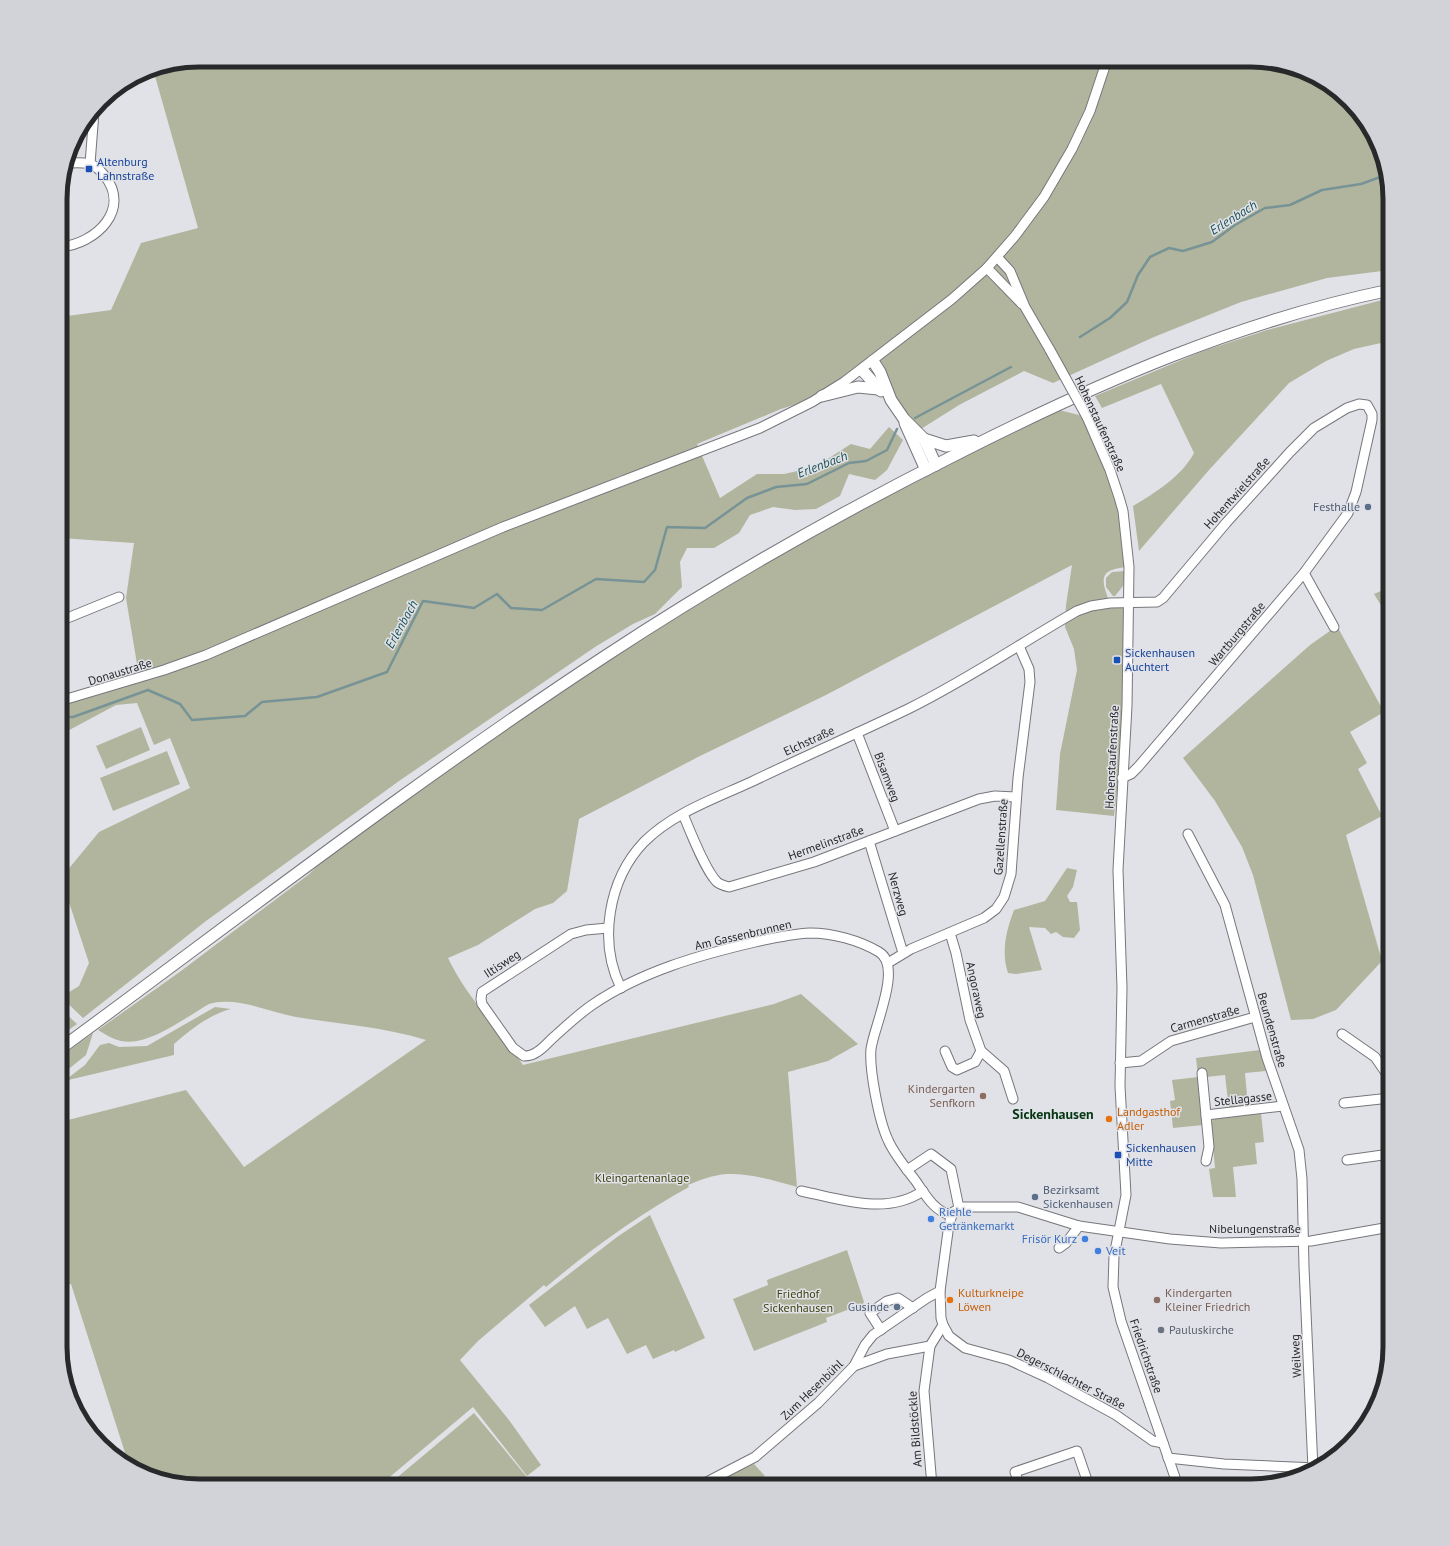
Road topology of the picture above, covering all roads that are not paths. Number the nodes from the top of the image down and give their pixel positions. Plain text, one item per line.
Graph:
1 (1105, 67) edge
2 (93, 119) edge
3 (72, 163) edge
4 (90, 164) junction
5 (67, 246) edge
6 (997, 256) junction
7 (986, 268) junction
8 (1383, 292) edge
9 (1025, 307) junction
10 (873, 361) junction
11 (862, 370) junction
12 (878, 389) junction
13 (822, 396) junction
14 (891, 400) junction
15 (1370, 407) joint
16 (904, 419) junction
17 (990, 437) junction
18 (924, 439) junction
19 (936, 465) junction
20 (926, 470) junction
21 (1304, 573) junction
22 (119, 597) dead end
23 (1128, 602) junction
24 (67, 618) edge
25 (1334, 627) dead end
26 (1019, 646) junction
27 (67, 699) edge
28 (857, 733) junction
29 (1122, 778) junction
30 (1016, 797) junction
31 (683, 814) junction
32 (895, 831) junction
33 (1188, 834) dead end
34 (869, 841) junction
35 (608, 928) junction
36 (950, 933) junction
37 (903, 953) junction
38 (888, 963) junction
39 (621, 988) junction
40 (1255, 1017) junction
41 (1342, 1034) dead end
42 (67, 1044) edge
43 (945, 1051) dead end
44 (981, 1051) junction
45 (524, 1056) joint
46 (1120, 1063) junction
47 (1383, 1067) edge
48 (1202, 1073) dead end
49 (1013, 1099) dead end
50 (1383, 1099) edge
51 (1344, 1103) dead end
52 (1283, 1106) junction
53 (1206, 1115) junction
54 (1383, 1155) edge
55 (1347, 1160) dead end
56 (1206, 1161) dead end
57 (907, 1170) junction
58 (801, 1191) dead end
59 (923, 1191) junction
60 (959, 1208) junction
61 (950, 1215) junction
62 (1079, 1226) junction
63 (1383, 1227) edge
64 (1119, 1231) junction
65 (1303, 1241) junction
66 (1059, 1248) dead end
67 (940, 1291) junction
68 (913, 1308) junction
69 (944, 1328) junction
70 (881, 1330) junction
71 (930, 1346) junction
72 (854, 1366) junction
73 (1163, 1443) junction
74 (1168, 1458) junction
75 (1314, 1463) edge
76 (1304, 1468) edge
77 (713, 1479) edge
78 (931, 1479) edge
79 (1018, 1479) edge
80 (1087, 1479) edge
81 (1176, 1479) edge

1 - 6 street, Donaustraße
2 - 4 street
3 - 4 street
4 - 5 street
6 - 7 street, Donaustraße
6 - 9 street, Hohenstaufenstraße
7 - 9 street, Hohenstaufenstraße
7 - 10 street, Donaustraße
8 - 17 main road
9 - 23 street, Hohenstaufenstraße, bridge
10 - 11 street, Donaustraße
10 - 14 main road
11 - 12 main road
11 - 13 street, Donaustraße
12 - 13 main road
12 - 14 main road
13 - 27 street, Donaustraße
14 - 16 main road
15 - 21 street, Wartburgstraße
15 - 23 street, Hohentwielstraße
16 - 18 main road
16 - 20 main road
17 - 18 main road
17 - 19 main road
18 - 19 main road
19 - 20 main road
20 - 42 main road
21 - 25 street
21 - 29 street, Wartburgstraße
22 - 24 street
23 - 26 street, Elchstraße
23 - 29 street, Hohenstaufenstraße
26 - 28 street, Elchstraße
26 - 30 street, Gazellenstraße
28 - 31 street, Elchstraße
28 - 32 street, Bisamweg
29 - 46 street, Hohenstaufenstraße
30 - 32 street, Hermelinstraße
30 - 36 street, Gazellenstraße
31 - 34 street, Hermelinstraße
31 - 35 street, Elchstraße
32 - 34 street, Hermelinstraße
33 - 40 street, Beundenstraße
34 - 37 street, Nerzweg
35 - 39 street, Elchstraße
35 - 45 street, Iltisweg
36 - 37 street, Gazellenstraße
36 - 44 street, Angoraweg
37 - 38 street, Gazellenstraße
38 - 39 street, Am Gassenbrunnen
38 - 57 street
39 - 45 street, Am Gassenbrunnen
40 - 46 street, Carmenstraße
40 - 52 street, Beundenstraße
41 - 47 street
43 - 44 street
44 - 49 street, Angoraweg
46 - 64 street, Hohenstaufenstraße
48 - 53 street, Stellagasse
50 - 51 street
52 - 53 street, Stellagasse
52 - 65 street, Beundenstraße
53 - 56 street, Stellagasse
54 - 55 street
57 - 59 street
57 - 60 street
58 - 59 street
59 - 61 street
60 - 61 street
60 - 62 street, Nibelungenstraße
61 - 67 street
62 - 64 street, Nibelungenstraße
62 - 66 street
63 - 65 street, Nibelungenstraße
64 - 65 street, Nibelungenstraße
64 - 73 street, Friedrichstraße
65 - 75 street, Weilweg
67 - 68 street
67 - 69 street
68 - 70 street
68 - 70 street
69 - 71 street
69 - 73 street, Degerschlachter Straße
70 - 72 street
71 - 72 street, Zum Hesenbühl
71 - 78 street, Am Bildstöckle
72 - 77 street, Zum Hesenbühl
73 - 74 street, Friedrichstraße
74 - 76 street
74 - 81 street, Friedrichstraße
79 - 80 street

